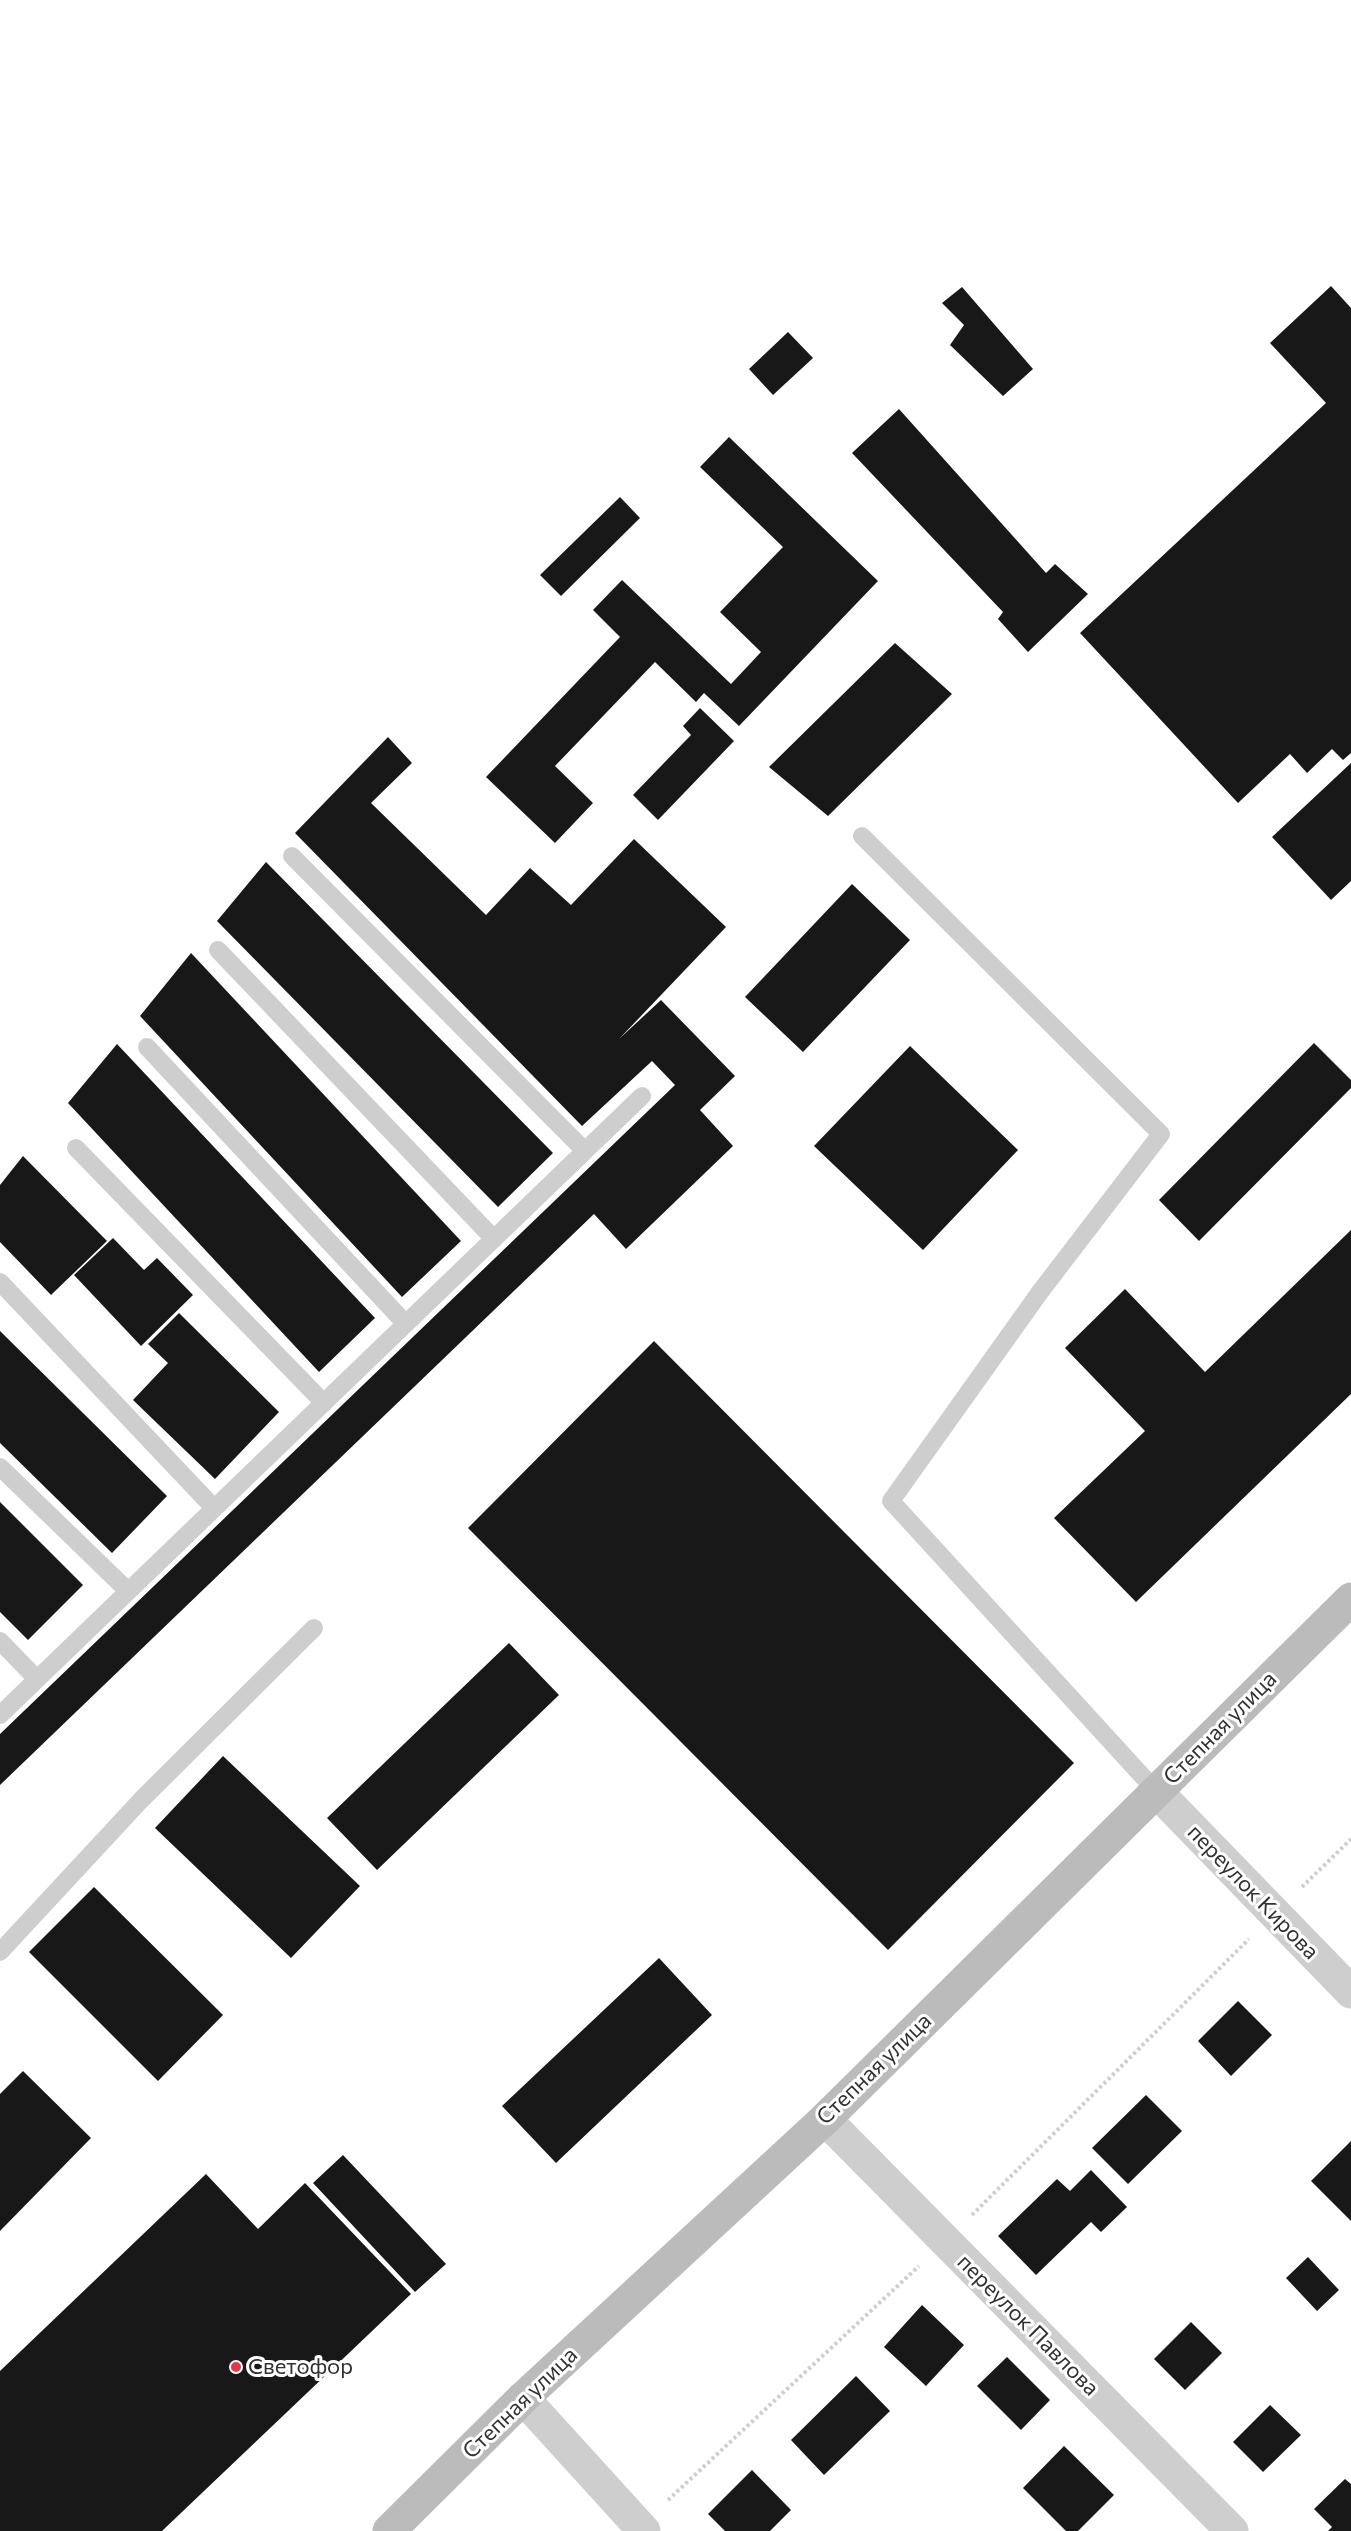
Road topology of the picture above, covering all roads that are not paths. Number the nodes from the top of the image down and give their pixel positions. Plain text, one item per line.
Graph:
1 (862, 836) dead end
2 (292, 856) dead end
3 (218, 950) dead end
4 (147, 1047) dead end
5 (642, 1096) dead end
6 (76, 1148) dead end
7 (585, 1151) junction
8 (494, 1239) junction
9 (0, 1282) edge
10 (406, 1324) junction
11 (324, 1402) junction
12 (0, 1467) edge
13 (214, 1508) junction
14 (128, 1591) junction
15 (1351, 1599) edge
16 (314, 1628) dead end
17 (0, 1641) edge
18 (37, 1679) junction
19 (0, 1715) edge
20 (1156, 1791) junction
21 (0, 1952) edge
22 (1351, 1992) edge
23 (825, 2118) junction
24 (523, 2398) junction
25 (641, 2529) edge
26 (389, 2531) edge
27 (1232, 2531) edge

1 - 20 lane
2 - 7 lane
3 - 8 lane
4 - 10 lane
5 - 7 lane
6 - 11 lane
7 - 8 lane
8 - 10 lane
9 - 13 lane
10 - 11 lane
11 - 13 lane
12 - 14 lane
13 - 14 lane
14 - 18 lane
15 - 20 main road, Степная улица
16 - 21 lane
17 - 18 lane
18 - 19 lane
20 - 22 street, переулок Кирова
20 - 23 main road, Степная улица
23 - 24 main road, Степная улица
23 - 27 street, переулок Павлова
24 - 25 street
24 - 26 main road, Степная улица

